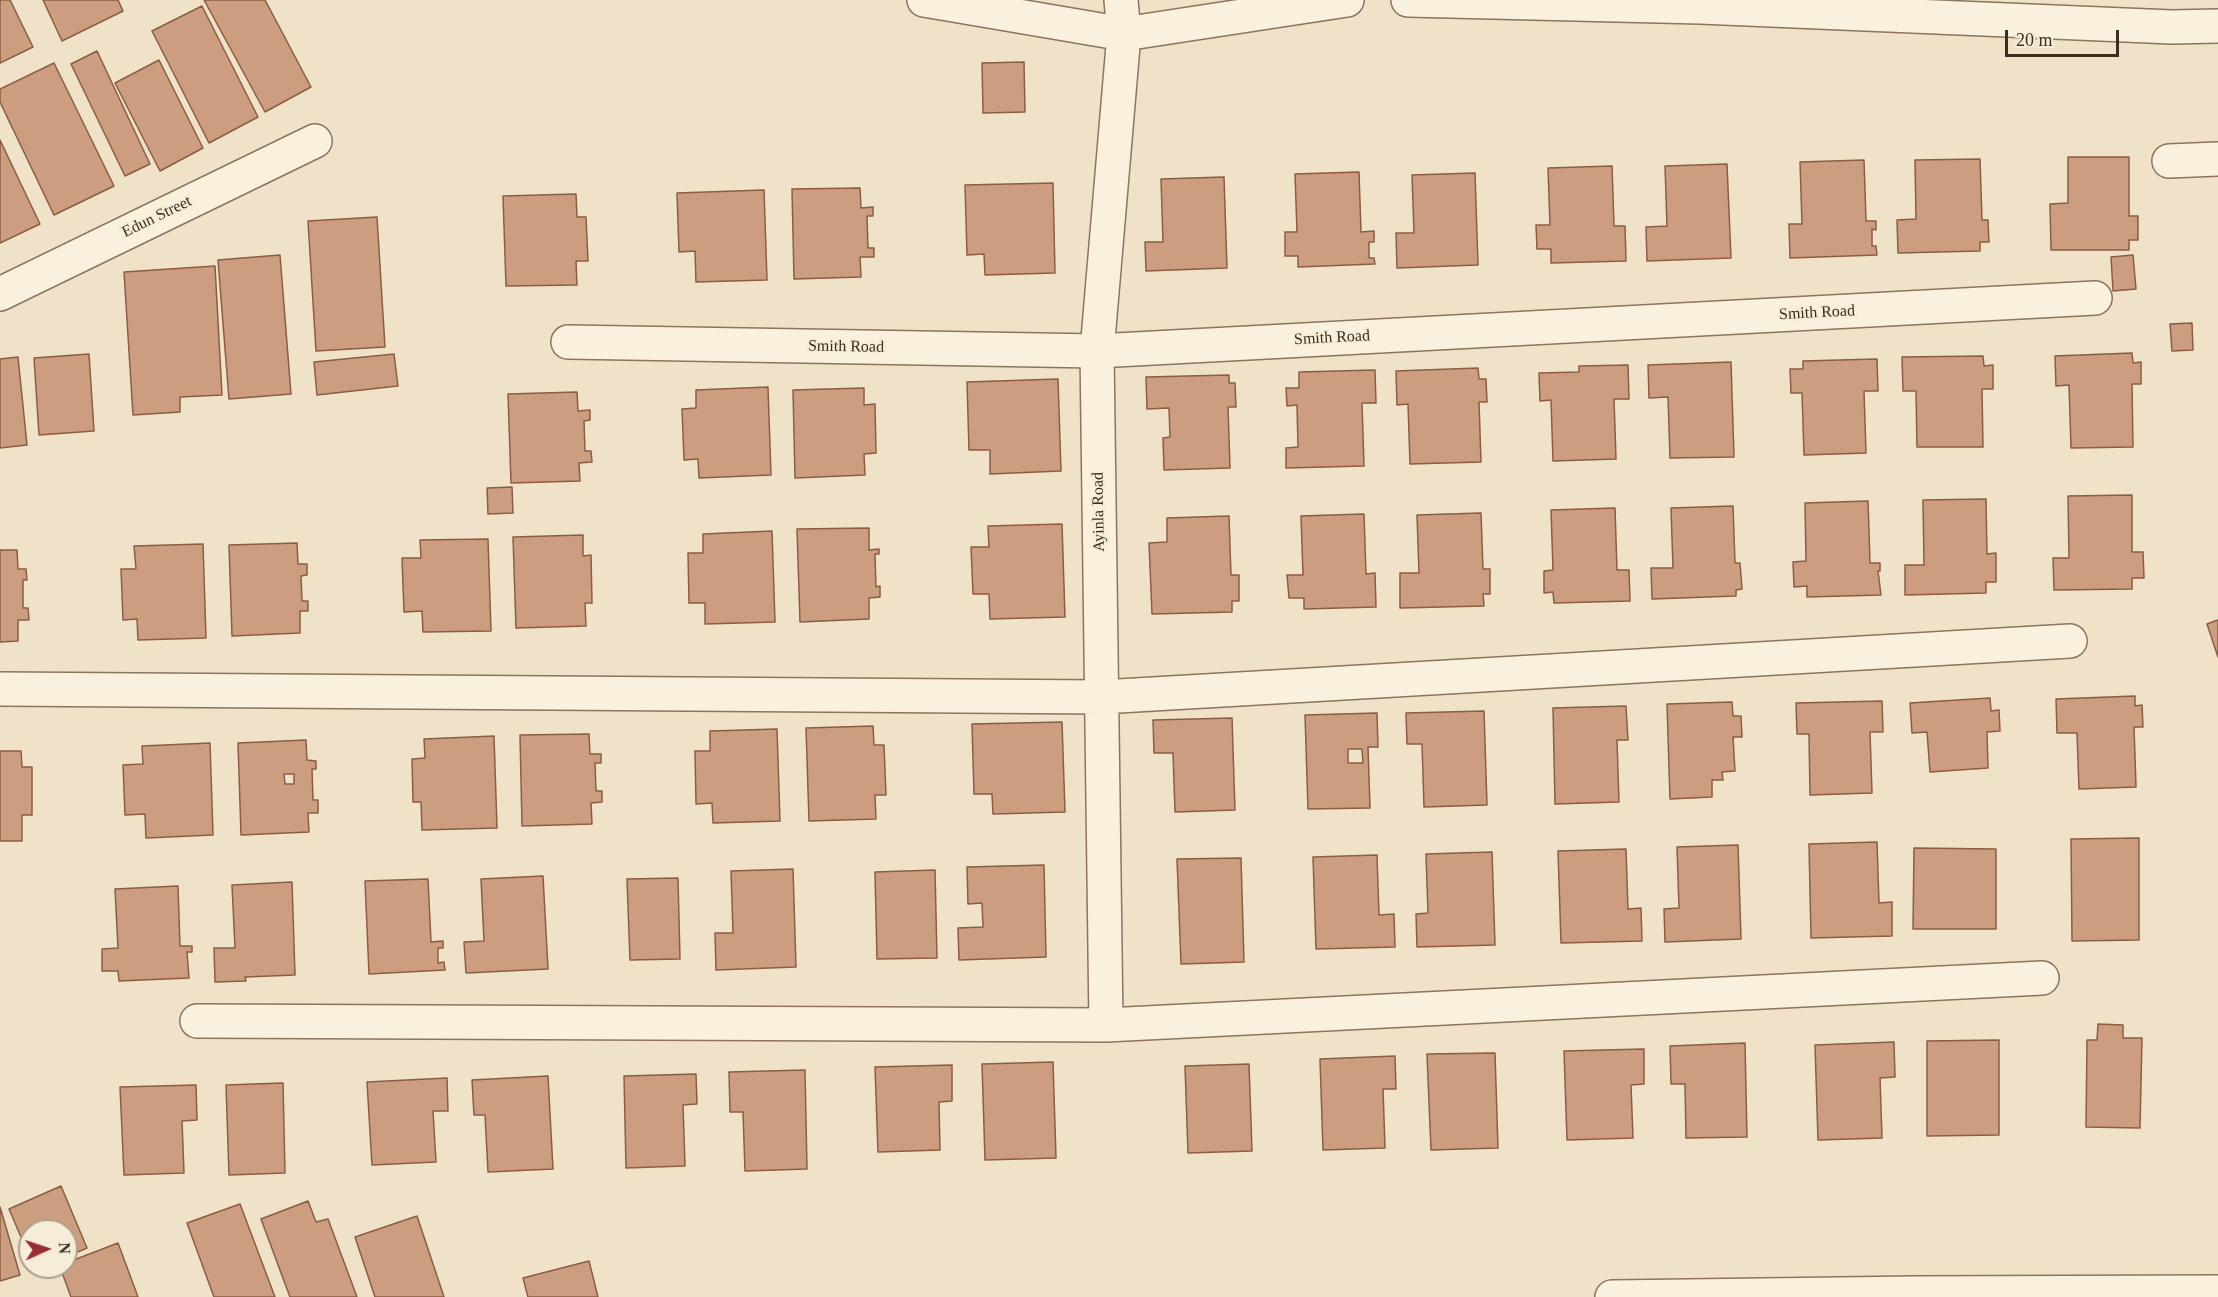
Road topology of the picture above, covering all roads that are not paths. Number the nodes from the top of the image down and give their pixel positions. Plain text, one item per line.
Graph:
1 (924, 0) edge
2 (1121, 0) edge
3 (1347, 0) edge
4 (1408, 0) edge
5 (1699, 4) edge
6 (2218, 26) edge
7 (1124, 34) junction
8 (315, 141) dead end
9 (2218, 159) edge
10 (2169, 161) dead end
11 (0, 294) edge
12 (2095, 298) dead end
13 (568, 342) dead end
14 (1097, 351) junction
15 (2070, 641) dead end
16 (0, 689) edge
17 (1101, 697) junction
18 (2042, 978) dead end
19 (196, 1021) dead end
20 (1106, 1025) junction
21 (2218, 1292) edge
22 (1914, 1295) edge
23 (1612, 1297) edge

1 - 7 street
2 - 7 street, Ayinla Road
3 - 7 street
4 - 5 street
5 - 6 street
7 - 14 street, Ayinla Road
8 - 11 street, Edun Street
9 - 10 street
12 - 14 street, Smith Road
13 - 14 street, Smith Road
14 - 17 street, Ayinla Road
15 - 17 street
16 - 17 street
17 - 20 street, Ayinla Road
18 - 20 street
19 - 20 street
21 - 22 street
22 - 23 street

